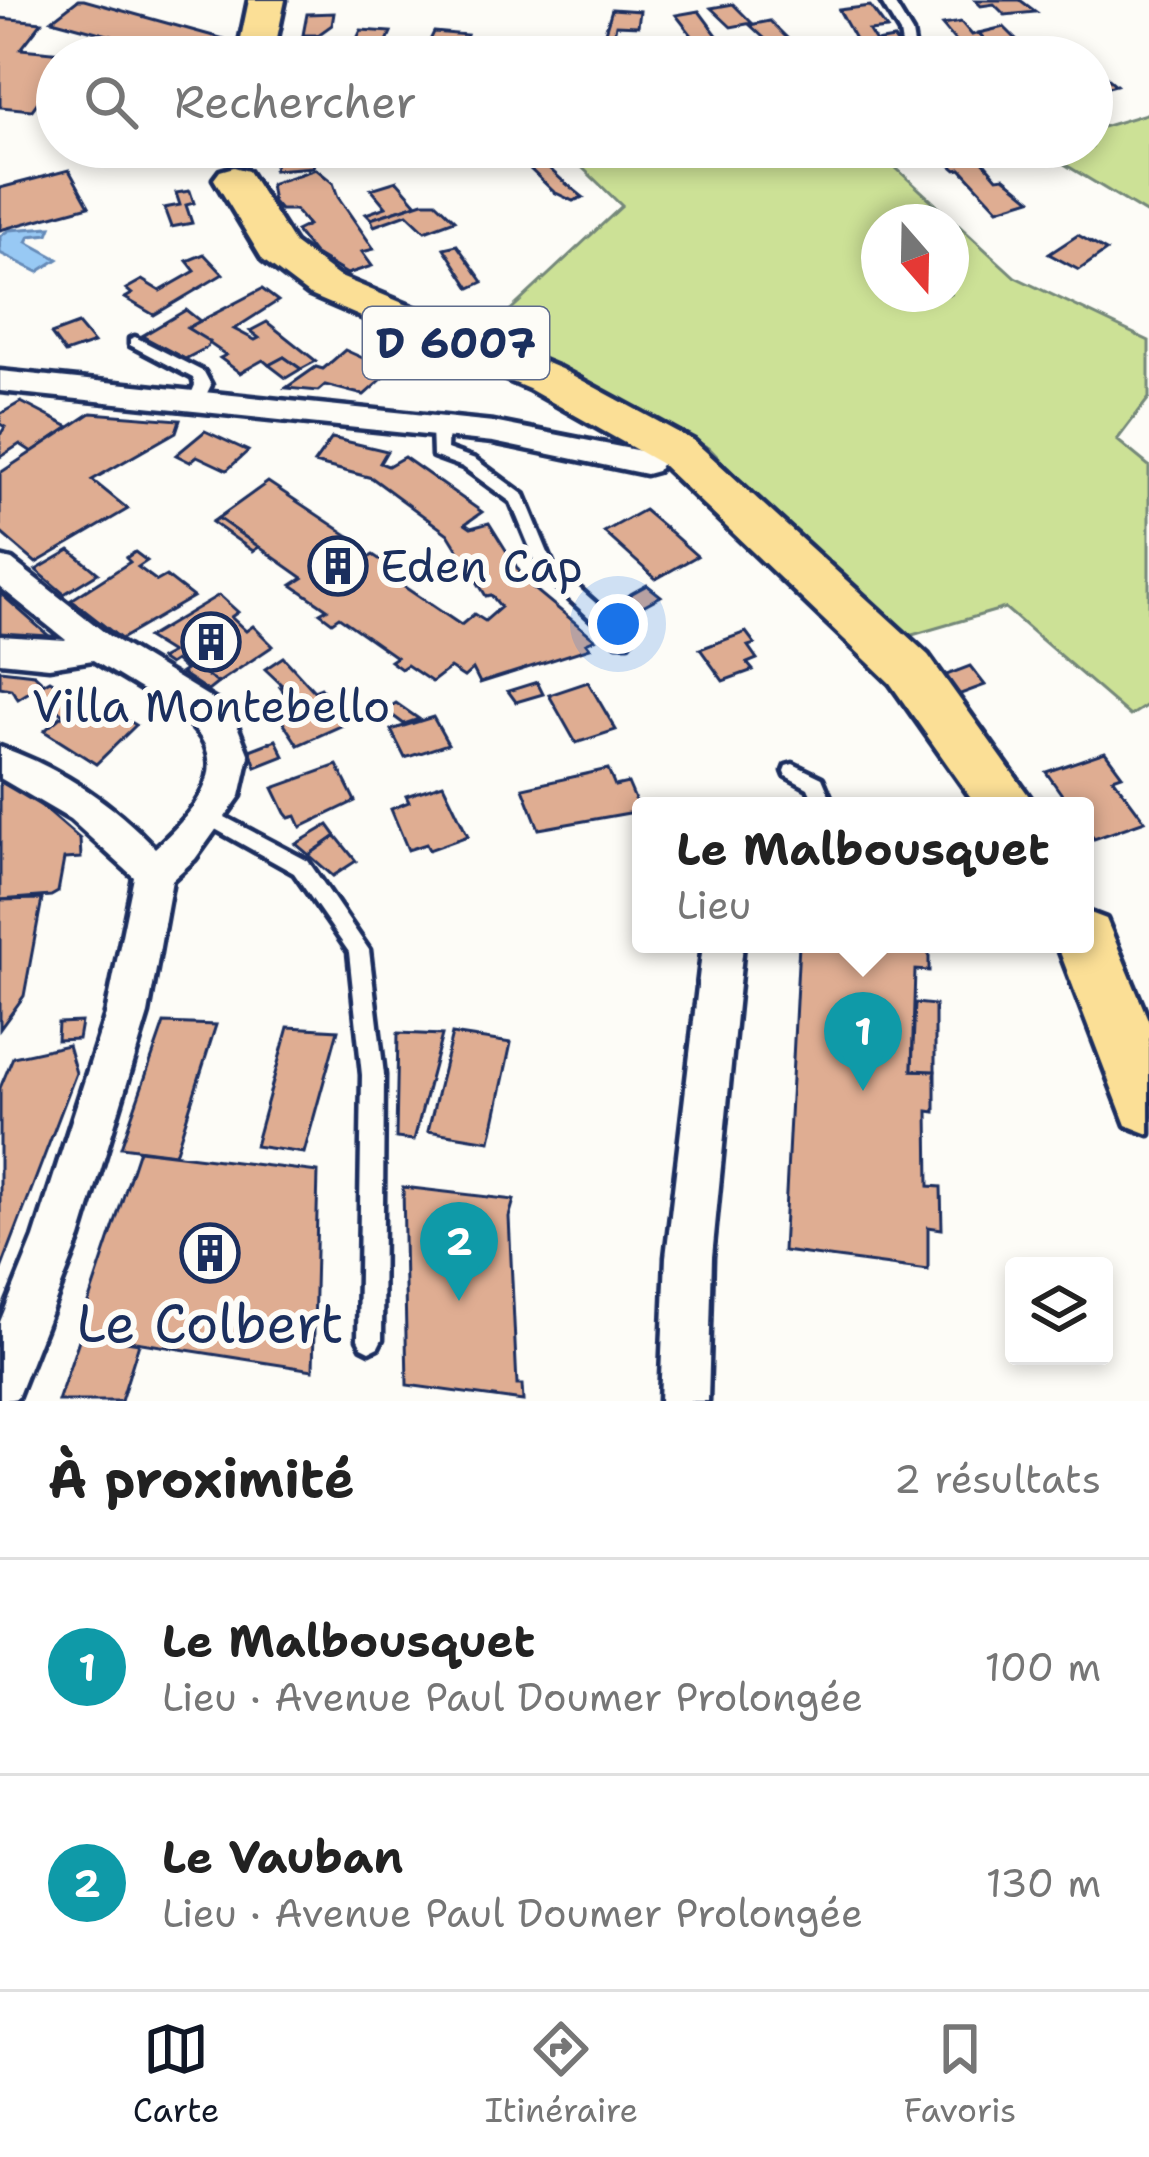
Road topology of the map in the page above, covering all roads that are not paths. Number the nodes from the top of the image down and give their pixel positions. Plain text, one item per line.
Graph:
1 (267, 0) edge
2 (886, 0) edge
3 (259, 36) edge
4 (906, 36) edge
5 (239, 168) edge
6 (135, 342) dead end
7 (0, 381) edge
8 (197, 399) junction
9 (440, 426) junction
10 (604, 434) junction
11 (0, 569) edge
12 (623, 638) dead end
13 (97, 645) junction
14 (0, 650) edge
15 (968, 752) junction
16 (0, 762) edge
17 (794, 771) dead end
18 (822, 797) edge
19 (1001, 797) edge
20 (206, 815) junction
21 (154, 873) junction
22 (722, 953) edge
23 (1091, 953) edge
24 (1149, 1103) edge
25 (370, 1339) dead end
26 (0, 1382) edge
27 (684, 1401) edge

1 - 3 main road
2 - 4 lane
5 - 10 main road, D 6007
6 - 8 lane
7 - 8 street
8 - 9 street
9 - 10 street
9 - 12 lane
10 - 15 main road, D 6007
10 - 15 main road, D 6007
11 - 13 street
13 - 14 street
13 - 20 street
15 - 19 main road, D 6007
16 - 21 street
17 - 18 lane
20 - 21 street
20 - 25 lane
21 - 26 street
22 - 27 street
23 - 24 main road

